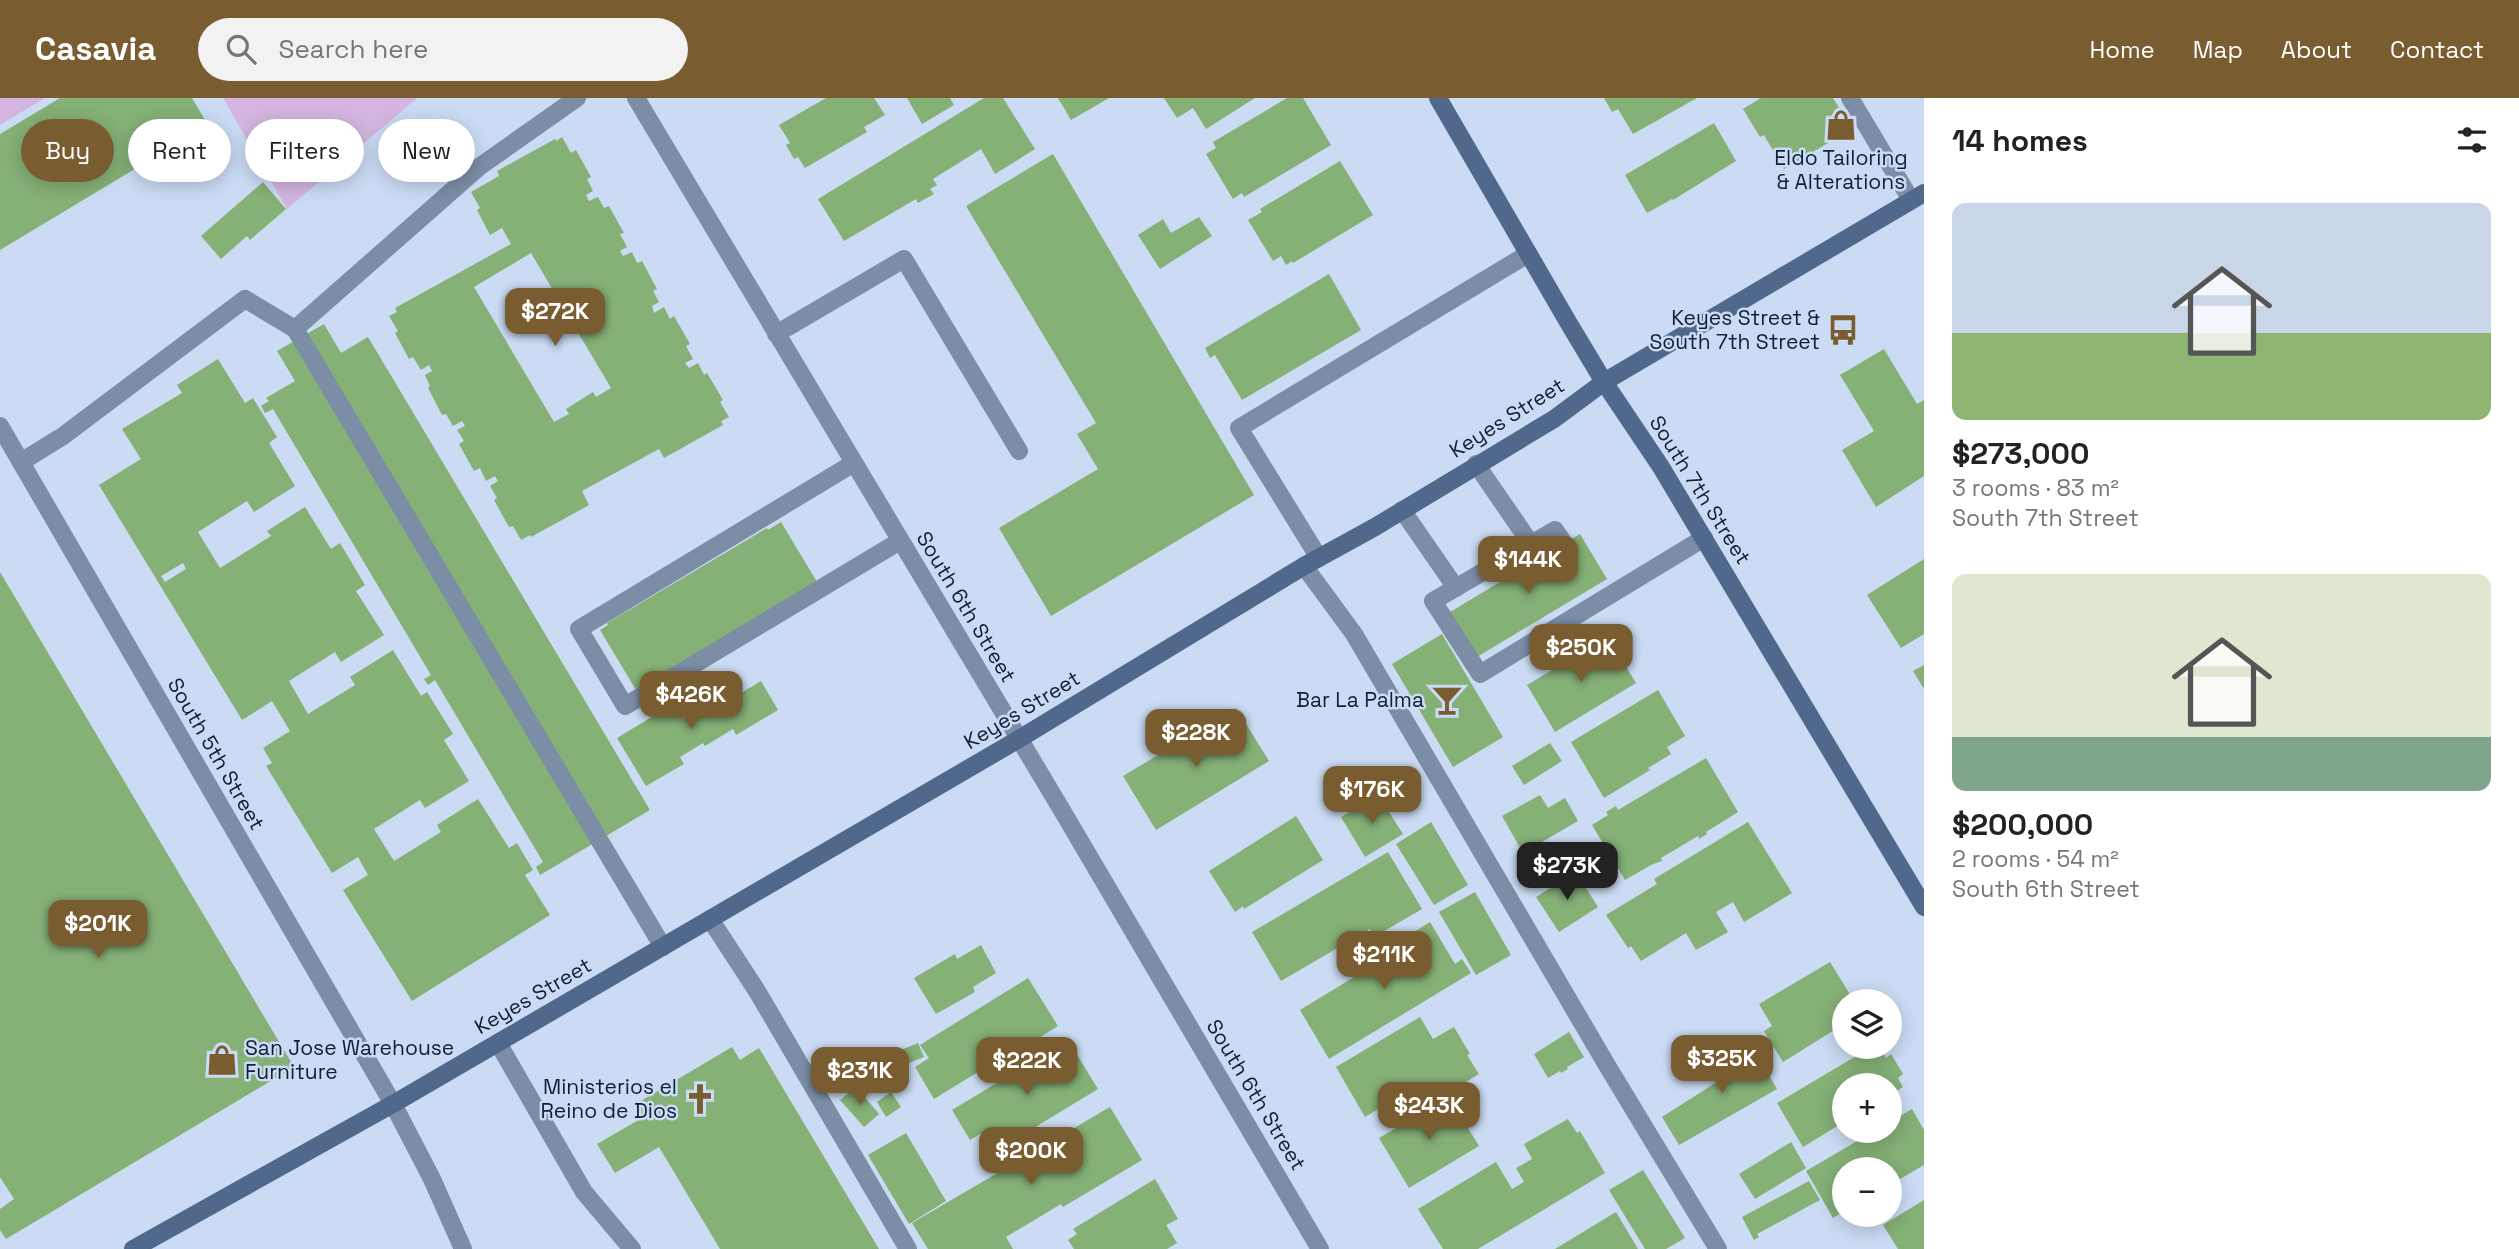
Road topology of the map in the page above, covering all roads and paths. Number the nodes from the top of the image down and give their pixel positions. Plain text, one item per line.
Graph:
1 (577, 98) edge
2 (636, 98) edge
3 (1438, 98) edge
4 (1850, 98) edge
5 (1918, 196) edge
6 (1528, 254) junction
7 (295, 329) junction
8 (776, 334) junction
9 (1604, 382) junction
10 (0, 426) edge
11 (1019, 451) dead end
12 (21, 462) junction
13 (854, 463) junction
14 (1476, 464) junction
15 (1402, 510) junction
16 (1704, 538) junction
17 (900, 541) junction
18 (1564, 543) dead end
19 (1531, 544) junction
20 (1311, 562) junction
21 (1469, 587) junction
22 (1019, 739) junction
23 (1924, 907) edge
24 (710, 919) junction
25 (663, 947) junction
26 (498, 1043) junction
27 (393, 1104) junction
28 (133, 1249) edge
29 (463, 1249) edge
30 (632, 1249) edge
31 (908, 1249) edge
32 (1320, 1249) edge
33 (1718, 1249) edge

1 - 7 street
2 - 8 street, South 6th Street
3 - 6 main road, South 7th Street
4 - 5 street
5 - 9 main road, Keyes Street
6 - 9 main road, South 7th Street
6 - 20 street
7 - 12 street
7 - 25 street
8 - 11 street
8 - 13 street, South 6th Street
9 - 14 main road, Keyes Street
9 - 16 main road, South 7th Street
10 - 12 street, South 5th Street
12 - 27 street, South 5th Street
13 - 17 street, South 6th Street
13 - 17 street
14 - 15 main road, Keyes Street
14 - 19 street
15 - 20 main road, Keyes Street
15 - 21 street
16 - 21 street
16 - 23 main road, South 7th Street
17 - 22 street, South 6th Street
18 - 19 street
19 - 21 street
20 - 22 main road, Keyes Street
20 - 33 street
22 - 24 main road, Keyes Street
22 - 32 street, South 6th Street
24 - 25 main road, Keyes Street
24 - 31 street
25 - 26 main road, Keyes Street
26 - 27 main road, Keyes Street
26 - 30 street
27 - 28 main road, Keyes Street
27 - 29 street, South 5th Street

